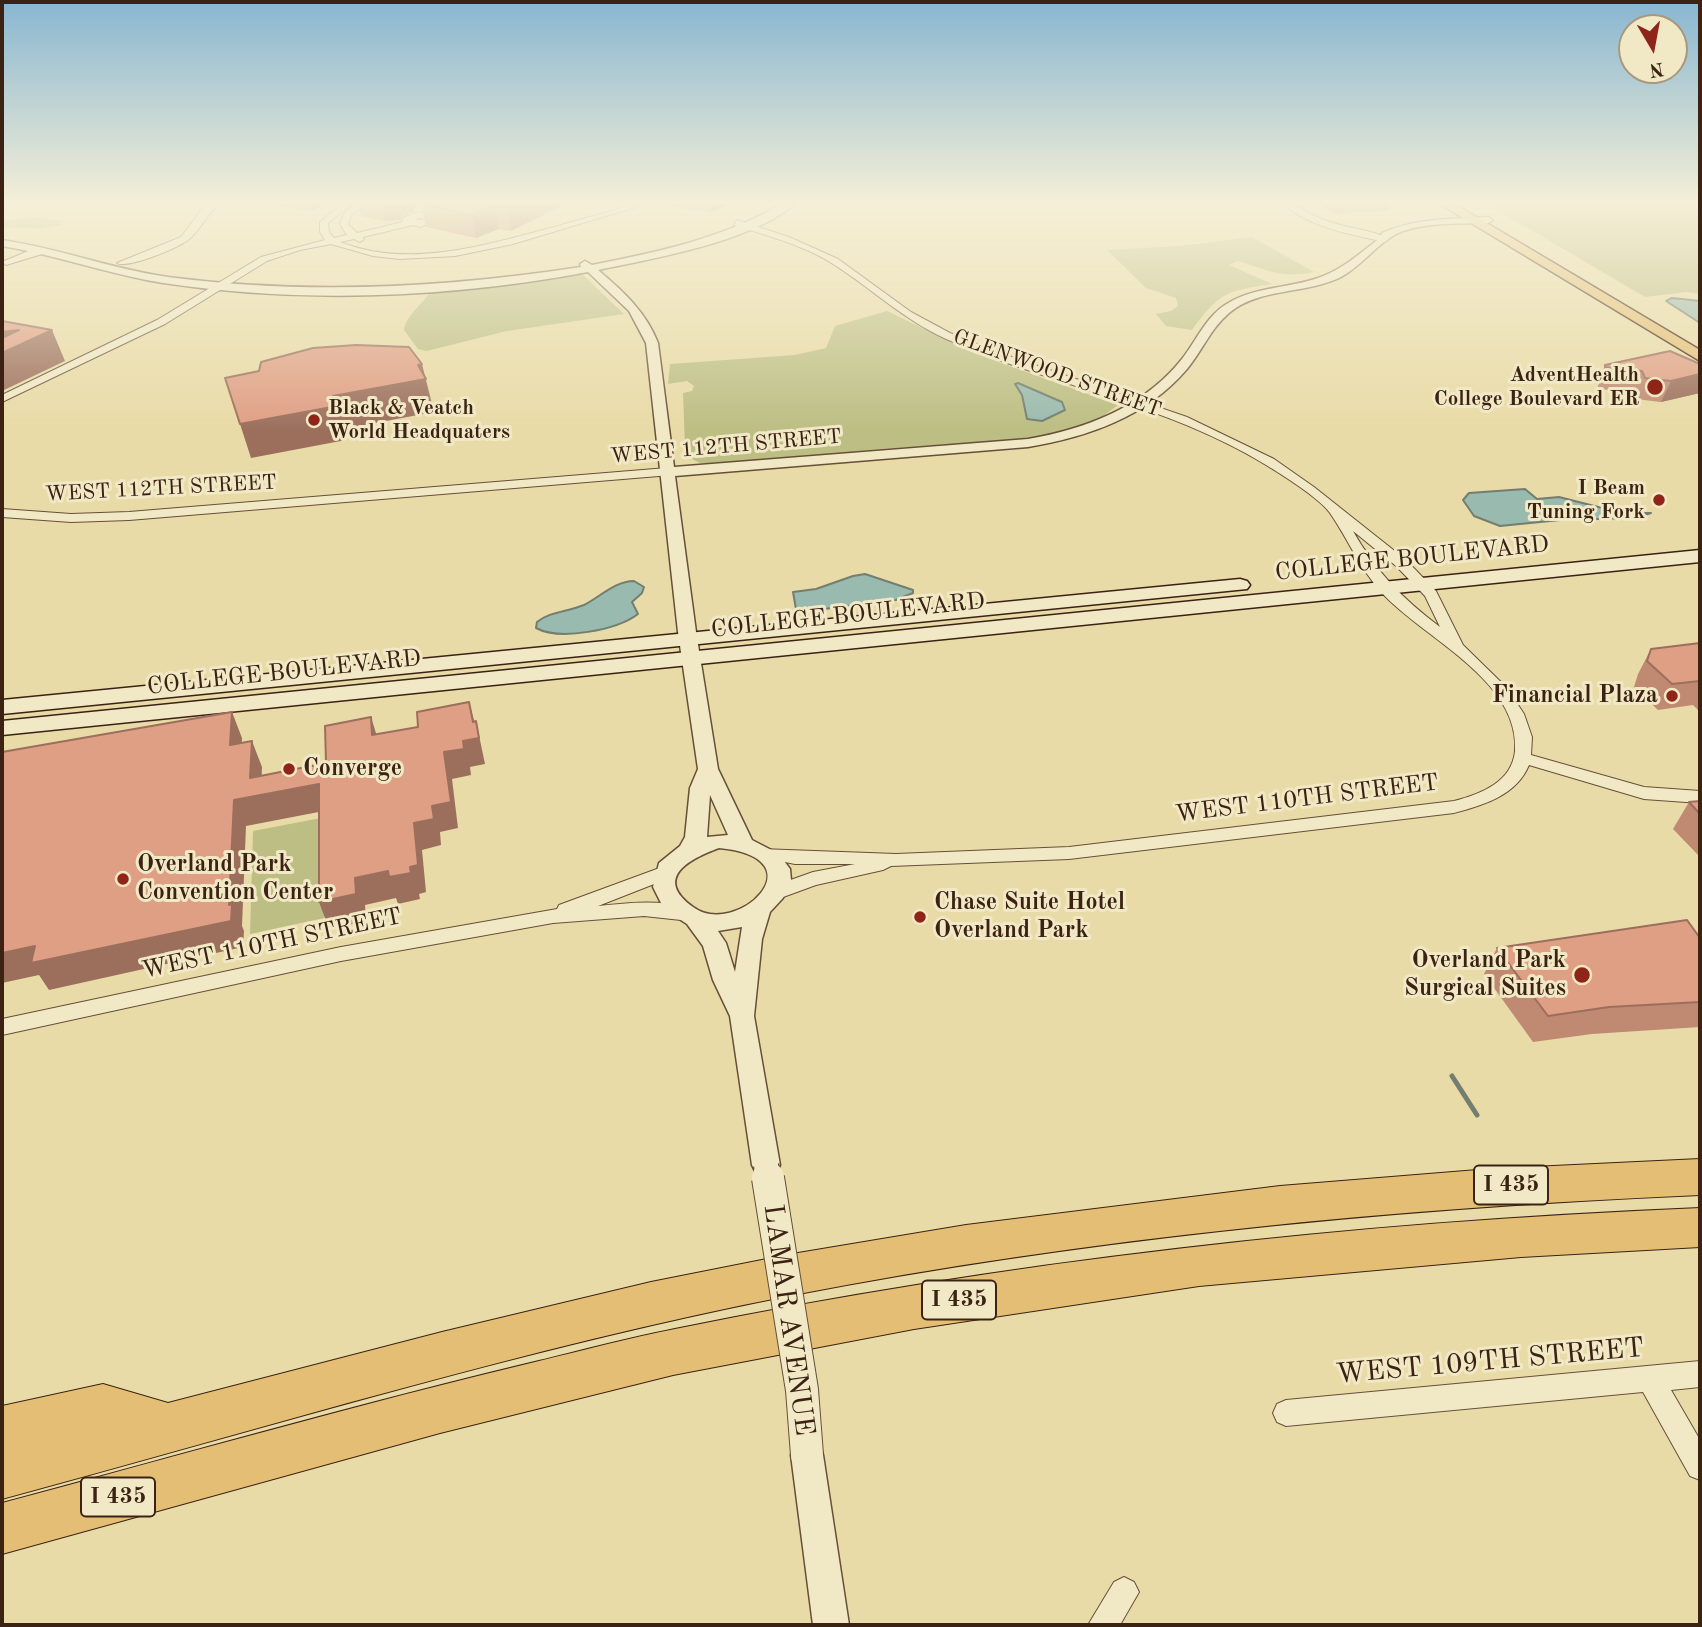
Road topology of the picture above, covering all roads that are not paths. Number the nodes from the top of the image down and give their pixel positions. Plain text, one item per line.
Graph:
1 (182, 279) edge
2 (206, 279) edge
3 (238, 279) edge
4 (475, 279) edge
5 (519, 279) edge
6 (601, 279) edge
7 (860, 279) edge
8 (1324, 279) edge
9 (1575, 279) edge
10 (1583, 279) edge
11 (230, 283) junction
12 (1700, 345) edge
13 (1700, 356) edge
14 (2, 399) edge
15 (1138, 403) junction
16 (667, 472) junction
17 (2, 513) edge
18 (1336, 513) junction
19 (1700, 541) edge
20 (1700, 556) edge
21 (1414, 577) junction
22 (1379, 580) junction
23 (1458, 647) junction
24 (689, 649) junction
25 (2, 707) edge
26 (2, 728) edge
27 (1523, 758) junction
28 (708, 769) junction
29 (1700, 797) edge
30 (743, 843) junction
31 (688, 849) junction
32 (766, 853) junction
33 (896, 860) junction
34 (665, 872) junction
35 (768, 901) junction
36 (553, 916) junction
37 (688, 917) junction
38 (742, 1016) junction
39 (2, 1027) edge
40 (1700, 1177) edge
41 (1700, 1227) edge
42 (1700, 1374) edge
43 (1650, 1379) junction
44 (1286, 1413) dead end
45 (165, 1426) junction
46 (2, 1430) edge
47 (1700, 1466) edge
48 (2, 1474) edge
49 (2, 1529) edge
50 (1124, 1592) dead end
51 (831, 1625) edge
52 (1102, 1625) edge

1 - 11 street
2 - 11 street
3 - 11 street
4 - 11 street
5 - 11 street
6 - 16 street
7 - 15 street, GLENWOOD STREET
8 - 15 street, WEST 112TH STREET
9 - 13 main road
10 - 12 main road
11 - 14 street
15 - 16 street, WEST 112TH STREET
15 - 18 street, GLENWOOD STREET
16 - 17 street, WEST 112TH STREET
16 - 24 street
18 - 21 street, GLENWOOD STREET
18 - 22 street, GLENWOOD STREET
19 - 21 main road, COLLEGE BOULEVARD
20 - 21 main road, COLLEGE BOULEVARD
21 - 22 main road, COLLEGE BOULEVARD
21 - 23 street, GLENWOOD STREET
22 - 23 street, GLENWOOD STREET
22 - 24 main road, COLLEGE BOULEVARD
23 - 27 street, GLENWOOD STREET
24 - 25 main road, COLLEGE BOULEVARD
24 - 26 main road, COLLEGE BOULEVARD
24 - 28 street
27 - 29 street
27 - 33 street, WEST 110TH STREET
28 - 30 street
28 - 31 street
30 - 31 street
30 - 32 street
31 - 34 street
32 - 33 street, WEST 110TH STREET
32 - 35 street
33 - 35 street, WEST 110TH STREET
34 - 36 street, WEST 110TH STREET
34 - 37 street
35 - 37 street
35 - 38 street, LAMAR AVENUE
36 - 37 street, WEST 110TH STREET
36 - 39 street, WEST 110TH STREET
37 - 38 street, LAMAR AVENUE
38 - 51 street, LAMAR AVENUE, bridge
40 - 45 highway, I 435
41 - 49 highway, I 435
42 - 43 street, WEST 109TH STREET
43 - 44 street, WEST 109TH STREET
43 - 47 street
45 - 46 highway
45 - 48 highway, I 435
50 - 52 street

